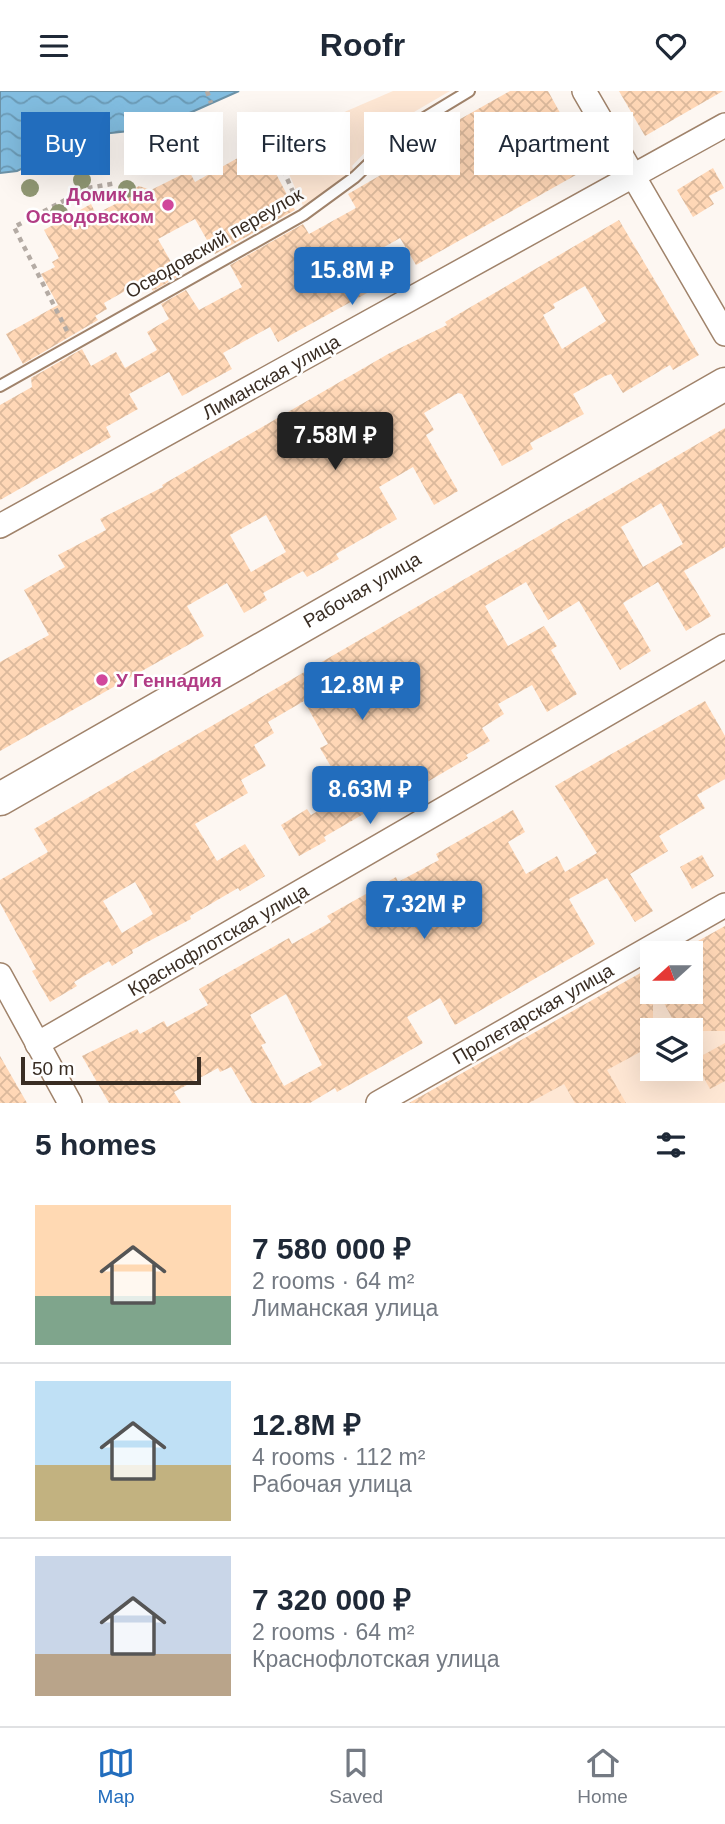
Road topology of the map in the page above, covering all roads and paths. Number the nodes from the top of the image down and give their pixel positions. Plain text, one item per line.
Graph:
1 (207, 91) edge
2 (469, 91) edge
3 (584, 91) edge
4 (211, 103) dead end
5 (725, 125) edge
6 (285, 175) edge
7 (634, 177) junction
8 (117, 183) dead end
9 (303, 215) junction
10 (725, 334) edge
11 (74, 344) junction
12 (725, 384) edge
13 (0, 386) edge
14 (0, 526) edge
15 (725, 646) edge
16 (0, 799) edge
17 (725, 905) edge
18 (0, 975) edge
19 (37, 1044) junction
20 (70, 1103) edge
21 (378, 1103) edge

1 - 4 path
2 - 9 lane, Осводовский переулок
3 - 7 street
5 - 7 street, Лиманская улица
6 - 9 path
7 - 10 street
7 - 14 street, Лиманская улица
8 - 11 path
9 - 11 lane, Осводовский переулок
11 - 13 lane, Осводовский переулок
12 - 16 street, Рабочая улица
15 - 19 street, Краснофлотская улица
17 - 21 street, Пролетарская улица
18 - 19 street
19 - 20 street

